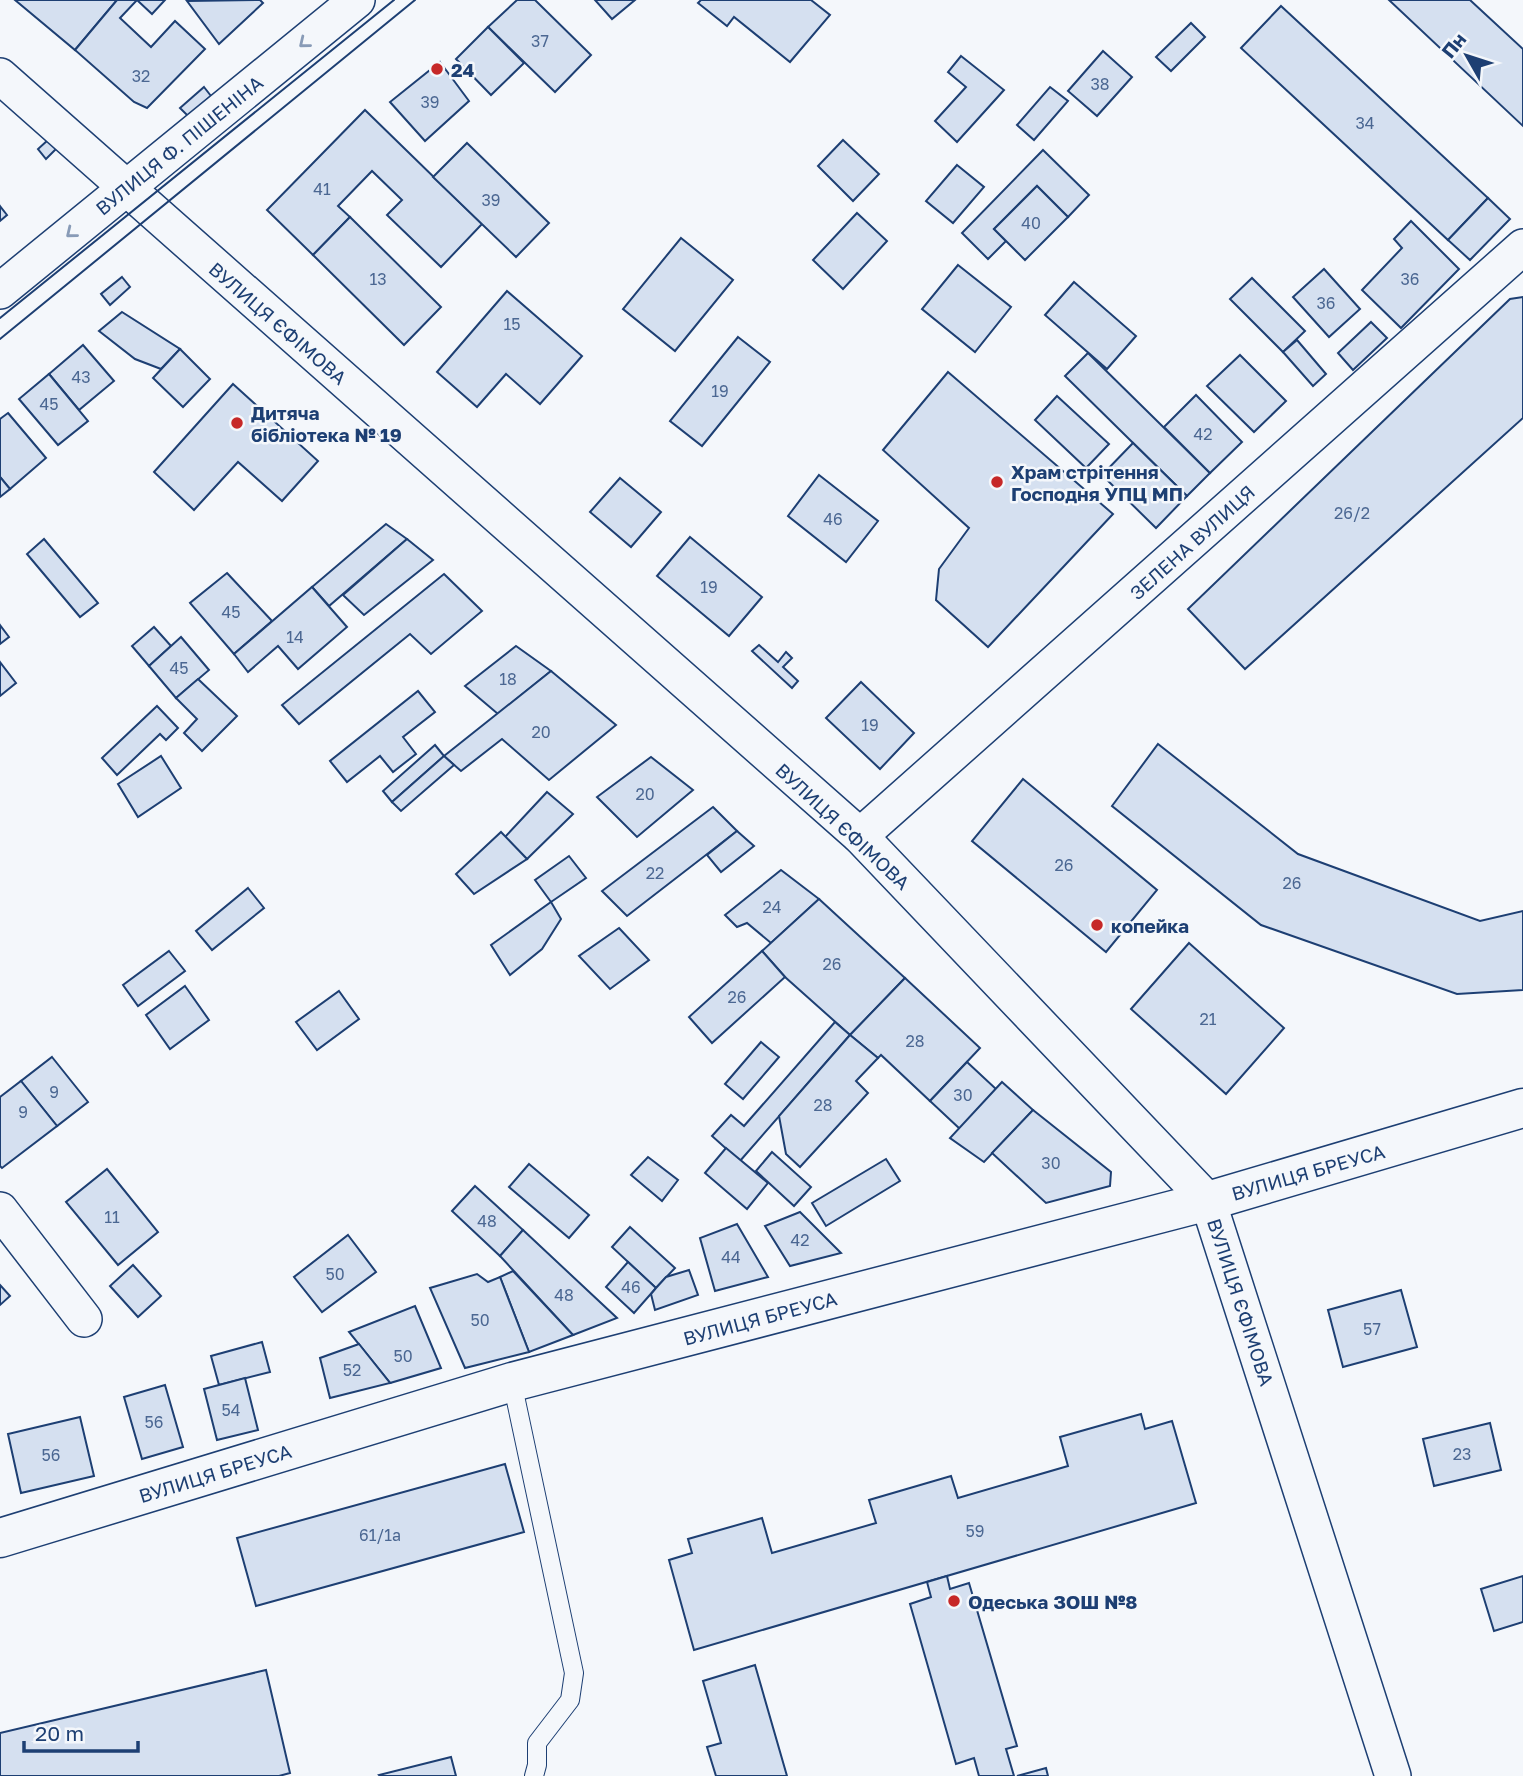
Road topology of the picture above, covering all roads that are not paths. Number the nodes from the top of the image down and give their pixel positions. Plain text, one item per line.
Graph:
1 (357, 0) edge
2 (0, 76) edge
3 (125, 189) junction
4 (1523, 247) edge
5 (0, 290) edge
6 (860, 836) junction
7 (1523, 1108) edge
8 (1208, 1201) junction
9 (0, 1210) edge
10 (84, 1319) dead end
11 (512, 1382) junction
12 (0, 1538) edge
13 (534, 1776) edge
14 (1393, 1776) edge

1 -> 3 street, ВУЛИЦЯ Ф. ПІШЕНІНА
2 - 3 street, ВУЛИЦЯ ЄФІМОВА
3 -> 5 street, ВУЛИЦЯ Ф. ПІШЕНІНА
3 - 6 street, ВУЛИЦЯ ЄФІМОВА
4 - 6 street, ЗЕЛЕНА ВУЛИЦЯ
6 - 8 street, ВУЛИЦЯ ЄФІМОВА
7 - 8 street, ВУЛИЦЯ БРЕУСА
8 - 11 street, ВУЛИЦЯ БРЕУСА
8 - 14 street, ВУЛИЦЯ ЄФІМОВА
9 - 10 street
11 - 12 street, ВУЛИЦЯ БРЕУСА
11 - 13 lane

